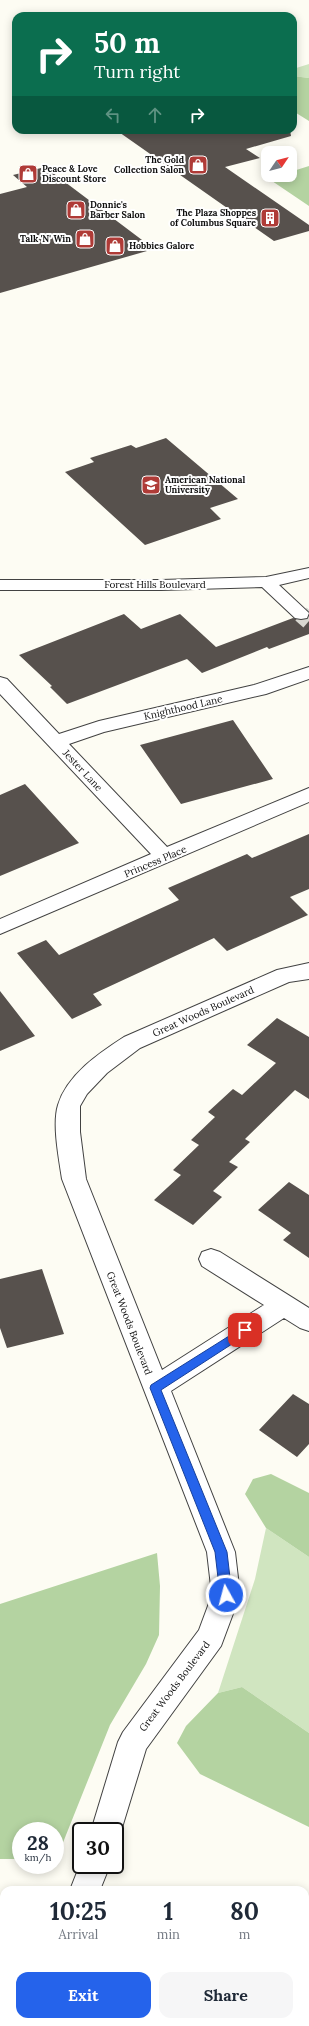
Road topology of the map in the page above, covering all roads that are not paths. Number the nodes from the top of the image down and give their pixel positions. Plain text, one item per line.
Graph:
1 (309, 573) edge
2 (266, 582) junction
3 (0, 585) edge
4 (301, 614) tunnel mouth
5 (309, 673) edge
6 (0, 683) edge
7 (56, 742) junction
8 (309, 794) edge
9 (165, 857) junction
10 (0, 927) edge
11 (309, 971) edge
12 (211, 1259) dead end
13 (284, 1305) junction
14 (309, 1321) edge
15 (155, 1388) junction
16 (109, 1822) edge
17 (91, 1874) edge
18 (87, 1886) edge

1 - 2 street, Forest Hills Boulevard
2 - 3 street, Forest Hills Boulevard
2 - 4 street
5 - 7 street, Knighthood Lane
6 - 7 street, Jester Lane
7 - 9 street, Jester Lane
8 - 9 street, Princess Place
9 - 10 street, Princess Place
11 - 15 street, Great Woods Boulevard
12 - 13 street
13 - 14 street
13 - 15 street
15 - 16 street, Great Woods Boulevard
17 - 18 street

